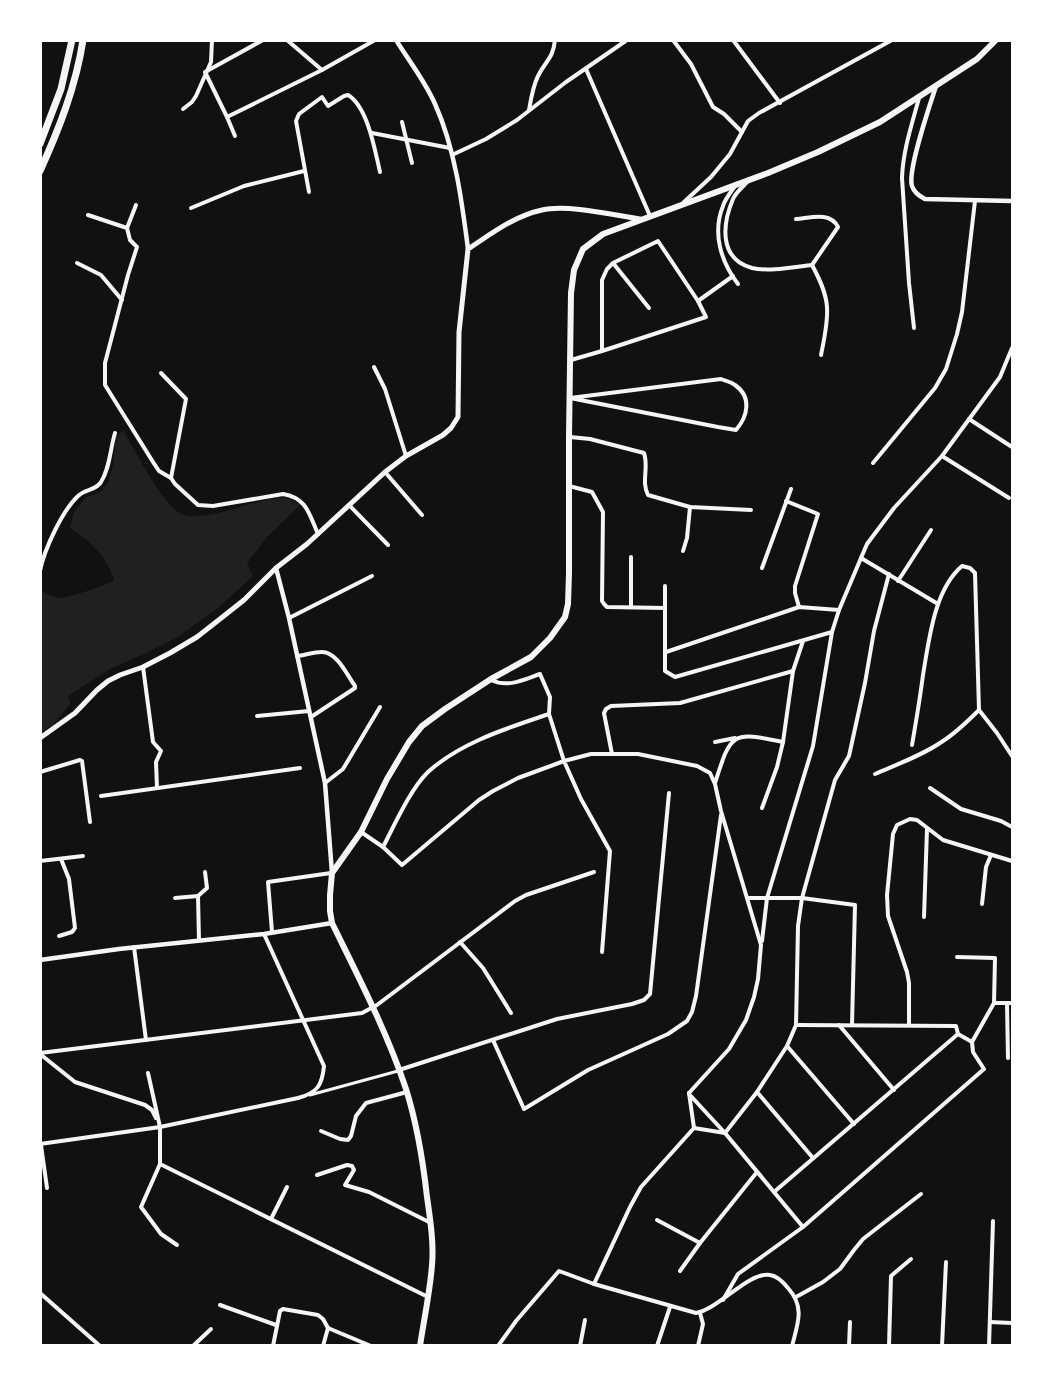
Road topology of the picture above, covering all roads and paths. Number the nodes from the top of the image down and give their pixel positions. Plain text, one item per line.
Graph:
1 (72, 40) edge
2 (83, 40) edge
3 (212, 40) edge
4 (263, 40) edge
5 (287, 40) edge
6 (375, 40) edge
7 (396, 40) edge
8 (555, 40) edge
9 (627, 40) edge
10 (673, 40) edge
11 (733, 40) edge
12 (892, 40) edge
13 (996, 40) edge
14 (586, 69) junction
15 (322, 70) junction
16 (206, 72) junction
17 (936, 86) junction
18 (920, 97) junction
19 (780, 103) junction
20 (183, 109) dead end
21 (529, 110) junction
22 (227, 117) junction
23 (402, 122) dead end
24 (742, 132) junction
25 (372, 133) junction
26 (235, 136) dead end
27 (407, 141) junction
28 (40, 144) edge
29 (450, 148) junction
30 (452, 155) junction
31 (412, 163) dead end
32 (40, 171) edge
33 (304, 171) junction
34 (380, 172) dead end
35 (749, 180) junction
36 (735, 185) junction
37 (309, 192) dead end
38 (975, 201) junction
39 (1012, 201) edge
40 (136, 205) dead end
41 (682, 205) junction
42 (191, 208) dead end
43 (88, 215) dead end
44 (650, 217) junction
45 (640, 219) junction
46 (796, 219) dead end
47 (127, 228) junction
48 (468, 249) junction
49 (77, 263) dead end
50 (613, 263) junction
51 (812, 265) junction
52 (733, 276) junction
53 (738, 284) dead end
54 (122, 300) junction
55 (698, 301) junction
56 (649, 308) dead end
57 (914, 328) dead end
58 (1012, 348) edge
59 (602, 351) junction
60 (821, 355) dead end
61 (571, 360) junction
62 (374, 367) dead end
63 (161, 373) dead end
64 (570, 398) junction
65 (969, 419) junction
66 (115, 433) dead end
67 (569, 437) junction
68 (1012, 447) edge
69 (406, 456) junction
70 (942, 456) junction
71 (873, 463) dead end
72 (385, 472) junction
73 (171, 478) junction
74 (568, 486) junction
75 (790, 489) dead end
76 (1009, 498) dead end
77 (786, 501) junction
78 (349, 505) junction
79 (690, 507) junction
80 (751, 510) dead end
81 (422, 515) dead end
82 (931, 530) dead end
83 (318, 534) junction
84 (388, 545) dead end
85 (683, 551) dead end
86 (632, 557) dead end
87 (861, 558) junction
88 (276, 568) junction
89 (762, 568) dead end
90 (40, 571) edge
91 (889, 574) junction
92 (372, 576) dead end
93 (898, 581) junction
94 (665, 586) dead end
95 (938, 604) junction
96 (632, 606) junction
97 (665, 608) junction
98 (799, 608) junction
99 (840, 610) junction
100 (289, 618) junction
101 (832, 632) junction
102 (803, 641) junction
103 (666, 652) junction
104 (297, 656) junction
105 (143, 668) junction
106 (793, 671) junction
107 (491, 679) junction
108 (380, 707) dead end
109 (979, 710) junction
110 (310, 714) junction
111 (549, 714) junction
112 (257, 716) dead end
113 (41, 738) edge
114 (736, 738) junction
115 (715, 742) dead end
116 (783, 742) junction
117 (912, 745) dead end
118 (612, 754) junction
119 (1012, 756) edge
120 (564, 761) junction
121 (300, 768) dead end
122 (40, 772) edge
123 (875, 774) dead end
124 (325, 783) junction
125 (715, 784) junction
126 (157, 788) junction
127 (930, 788) dead end
128 (669, 793) dead end
129 (101, 796) dead end
130 (762, 808) dead end
131 (721, 811) junction
132 (90, 822) dead end
133 (1012, 827) edge
134 (927, 829) junction
135 (361, 832) junction
136 (382, 847) junction
137 (991, 855) junction
138 (83, 856) dead end
139 (61, 859) junction
140 (40, 861) edge
141 (1012, 861) edge
142 (205, 872) dead end
143 (594, 872) dead end
144 (332, 873) junction
145 (198, 896) junction
146 (175, 898) dead end
147 (748, 898) junction
148 (767, 898) junction
149 (801, 898) junction
150 (982, 904) dead end
151 (924, 917) dead end
152 (332, 923) junction
153 (272, 932) junction
154 (264, 934) junction
155 (59, 936) dead end
156 (199, 940) junction
157 (460, 942) junction
158 (761, 945) junction
159 (134, 947) junction
160 (602, 952) dead end
161 (957, 957) dead end
162 (40, 960) edge
163 (1007, 1002) junction
164 (994, 1003) junction
165 (1012, 1003) edge
166 (373, 1008) junction
167 (511, 1013) dead end
168 (302, 1020) junction
169 (796, 1025) junction
170 (838, 1025) junction
171 (852, 1025) junction
172 (909, 1025) junction
173 (958, 1034) junction
174 (146, 1040) junction
175 (493, 1040) junction
176 (972, 1042) junction
177 (787, 1046) junction
178 (40, 1053) edge
179 (1008, 1058) dead end
180 (399, 1070) junction
181 (148, 1073) dead end
182 (894, 1090) junction
183 (407, 1092) junction
184 (757, 1092) junction
185 (689, 1093) junction
186 (310, 1095) junction
187 (854, 1124) junction
188 (160, 1127) junction
189 (694, 1128) junction
190 (321, 1131) dead end
191 (725, 1133) junction
192 (41, 1144) edge
193 (813, 1158) junction
194 (160, 1164) junction
195 (757, 1172) junction
196 (317, 1175) dead end
197 (287, 1187) dead end
198 (47, 1188) dead end
199 (774, 1192) junction
200 (921, 1194) dead end
201 (271, 1219) junction
202 (657, 1220) dead end
203 (993, 1221) dead end
204 (430, 1223) junction
205 (803, 1227) junction
206 (700, 1244) junction
207 (177, 1245) dead end
208 (911, 1259) dead end
209 (946, 1262) dead end
210 (680, 1271) dead end
211 (594, 1284) junction
212 (40, 1293) edge
213 (428, 1297) junction
214 (796, 1297) junction
215 (723, 1300) junction
216 (220, 1305) dead end
217 (670, 1307) junction
218 (700, 1312) junction
219 (585, 1320) dead end
220 (850, 1322) dead end
221 (990, 1322) junction
222 (1012, 1323) edge
223 (276, 1325) junction
224 (328, 1328) junction
225 (211, 1329) dead end
226 (100, 1346) edge
227 (194, 1346) edge
228 (273, 1346) edge
229 (323, 1346) edge
230 (371, 1346) edge
231 (420, 1346) edge
232 (498, 1346) edge
233 (580, 1346) edge
234 (657, 1346) edge
235 (698, 1346) edge
236 (792, 1346) edge
237 (849, 1346) edge
238 (889, 1346) edge
239 (942, 1346) edge
240 (989, 1346) edge

1 - 28 highway
2 - 32 highway
3 - 16 street
4 - 16 street
5 - 15 street
6 - 15 street
7 - 29 street
8 - 21 street
9 - 14 street
10 - 24 street
11 - 19 street
12 - 19 street
13 - 17 main road
14 - 21 street
14 - 44 street
15 - 22 street
16 - 20 street
16 - 22 street
17 - 18 main road
17 - 38 street
18 - 35 main road
18 - 57 street
19 - 24 street
21 - 30 street
22 - 26 street
23 - 27 street
24 - 41 street
25 - 27 street
25 - 33 street
25 - 34 street
27 - 29 street
27 - 31 street
29 - 30 street
30 - 48 street
33 - 37 street
33 - 42 street
35 - 36 main road
35 - 51 street
36 - 41 main road
36 - 52 street
38 - 39 street
38 - 71 street
40 - 47 street
41 - 44 main road
43 - 47 street
44 - 45 main road
45 - 48 main road
45 - 61 main road
46 - 51 street
47 - 54 street
48 - 69 main road
49 - 54 street
50 - 55 street
50 - 56 street
50 - 59 street
51 - 60 street
52 - 53 street
52 - 55 street
54 - 73 street
55 - 59 street
58 - 65 street
59 - 61 street
61 - 64 main road
62 - 69 street
63 - 73 street
64 - 64 street
64 - 67 main road
65 - 68 street
65 - 70 street
66 - 90 street
67 - 74 main road
67 - 79 street
69 - 72 main road
70 - 76 street
70 - 87 street
72 - 78 main road
72 - 81 street
73 - 83 street
74 - 96 street
74 - 107 main road
75 - 77 street
77 - 89 street
77 - 98 street
78 - 83 main road
78 - 84 street
79 - 80 street
79 - 85 street
82 - 93 street
83 - 88 main road
86 - 96 street
87 - 91 street
87 - 99 street
88 - 100 street
88 - 105 main road
91 - 93 street
91 - 149 street
92 - 100 street
93 - 95 street
94 - 97 street
95 - 109 street
95 - 117 street
96 - 97 street
97 - 103 street
98 - 99 street
98 - 103 street
99 - 101 street
100 - 104 street
101 - 102 street
101 - 148 street
102 - 103 street
102 - 106 street
104 - 110 street
104 - 110 street
105 - 113 main road
105 - 126 street
106 - 116 street
106 - 118 street
107 - 111 street
107 - 135 main road
108 - 124 street
109 - 119 street
109 - 123 street
110 - 112 street
110 - 124 street
111 - 120 street
111 - 136 street
114 - 115 street
114 - 116 street
114 - 125 street
116 - 130 street
118 - 120 street
118 - 125 street
120 - 136 street
120 - 160 street
121 - 126 street
122 - 132 street
124 - 144 street
125 - 131 street
126 - 129 street
127 - 133 street
128 - 175 street
131 - 147 street
131 - 175 street
134 - 137 street
134 - 151 street
134 - 172 street
135 - 136 street
135 - 144 main road
137 - 141 street
137 - 150 street
138 - 139 street
139 - 140 street
139 - 155 street
142 - 145 street
143 - 157 street
144 - 152 main road
144 - 153 street
145 - 146 street
145 - 156 street
147 - 148 street
147 - 158 street
148 - 149 street
148 - 158 street
149 - 169 street
149 - 171 street
152 - 153 street
152 - 166 main road
153 - 154 street
154 - 156 street
154 - 168 street
156 - 159 street
157 - 166 street
157 - 167 street
158 - 185 street
159 - 162 street
159 - 174 street
161 - 164 street
163 - 164 street
163 - 165 street
163 - 179 street
164 - 176 street
166 - 168 street
166 - 180 main road
168 - 174 street
168 - 186 street
169 - 170 street
169 - 177 street
170 - 171 street
170 - 182 street
171 - 172 street
172 - 173 street
173 - 176 street
173 - 182 street
174 - 178 street
175 - 180 street
176 - 205 street
177 - 184 street
177 - 187 street
178 - 188 street
180 - 183 main road
180 - 186 street
181 - 188 street
182 - 187 street
183 - 190 street
183 - 204 main road
184 - 191 street
184 - 193 street
185 - 189 street
185 - 191 street
186 - 188 street
187 - 193 street
188 - 192 street
188 - 194 street
189 - 191 street
189 - 211 street
191 - 195 street
192 - 198 street
193 - 199 street
194 - 201 street
194 - 207 street
195 - 199 street
195 - 206 street
196 - 204 street
197 - 201 street
199 - 205 street
200 - 214 street
201 - 213 street
202 - 206 street
203 - 221 street
204 - 213 main road
205 - 215 street
206 - 210 street
208 - 238 street
209 - 239 street
211 - 217 street
211 - 232 street
212 - 226 street
213 - 231 main road
214 - 215 street
214 - 236 street
215 - 218 street
216 - 223 street
217 - 218 street
217 - 234 street
218 - 235 street
219 - 233 street
220 - 237 street
221 - 222 street
221 - 240 street
223 - 224 street
223 - 228 street
224 - 229 street
224 - 230 street
225 - 227 street

